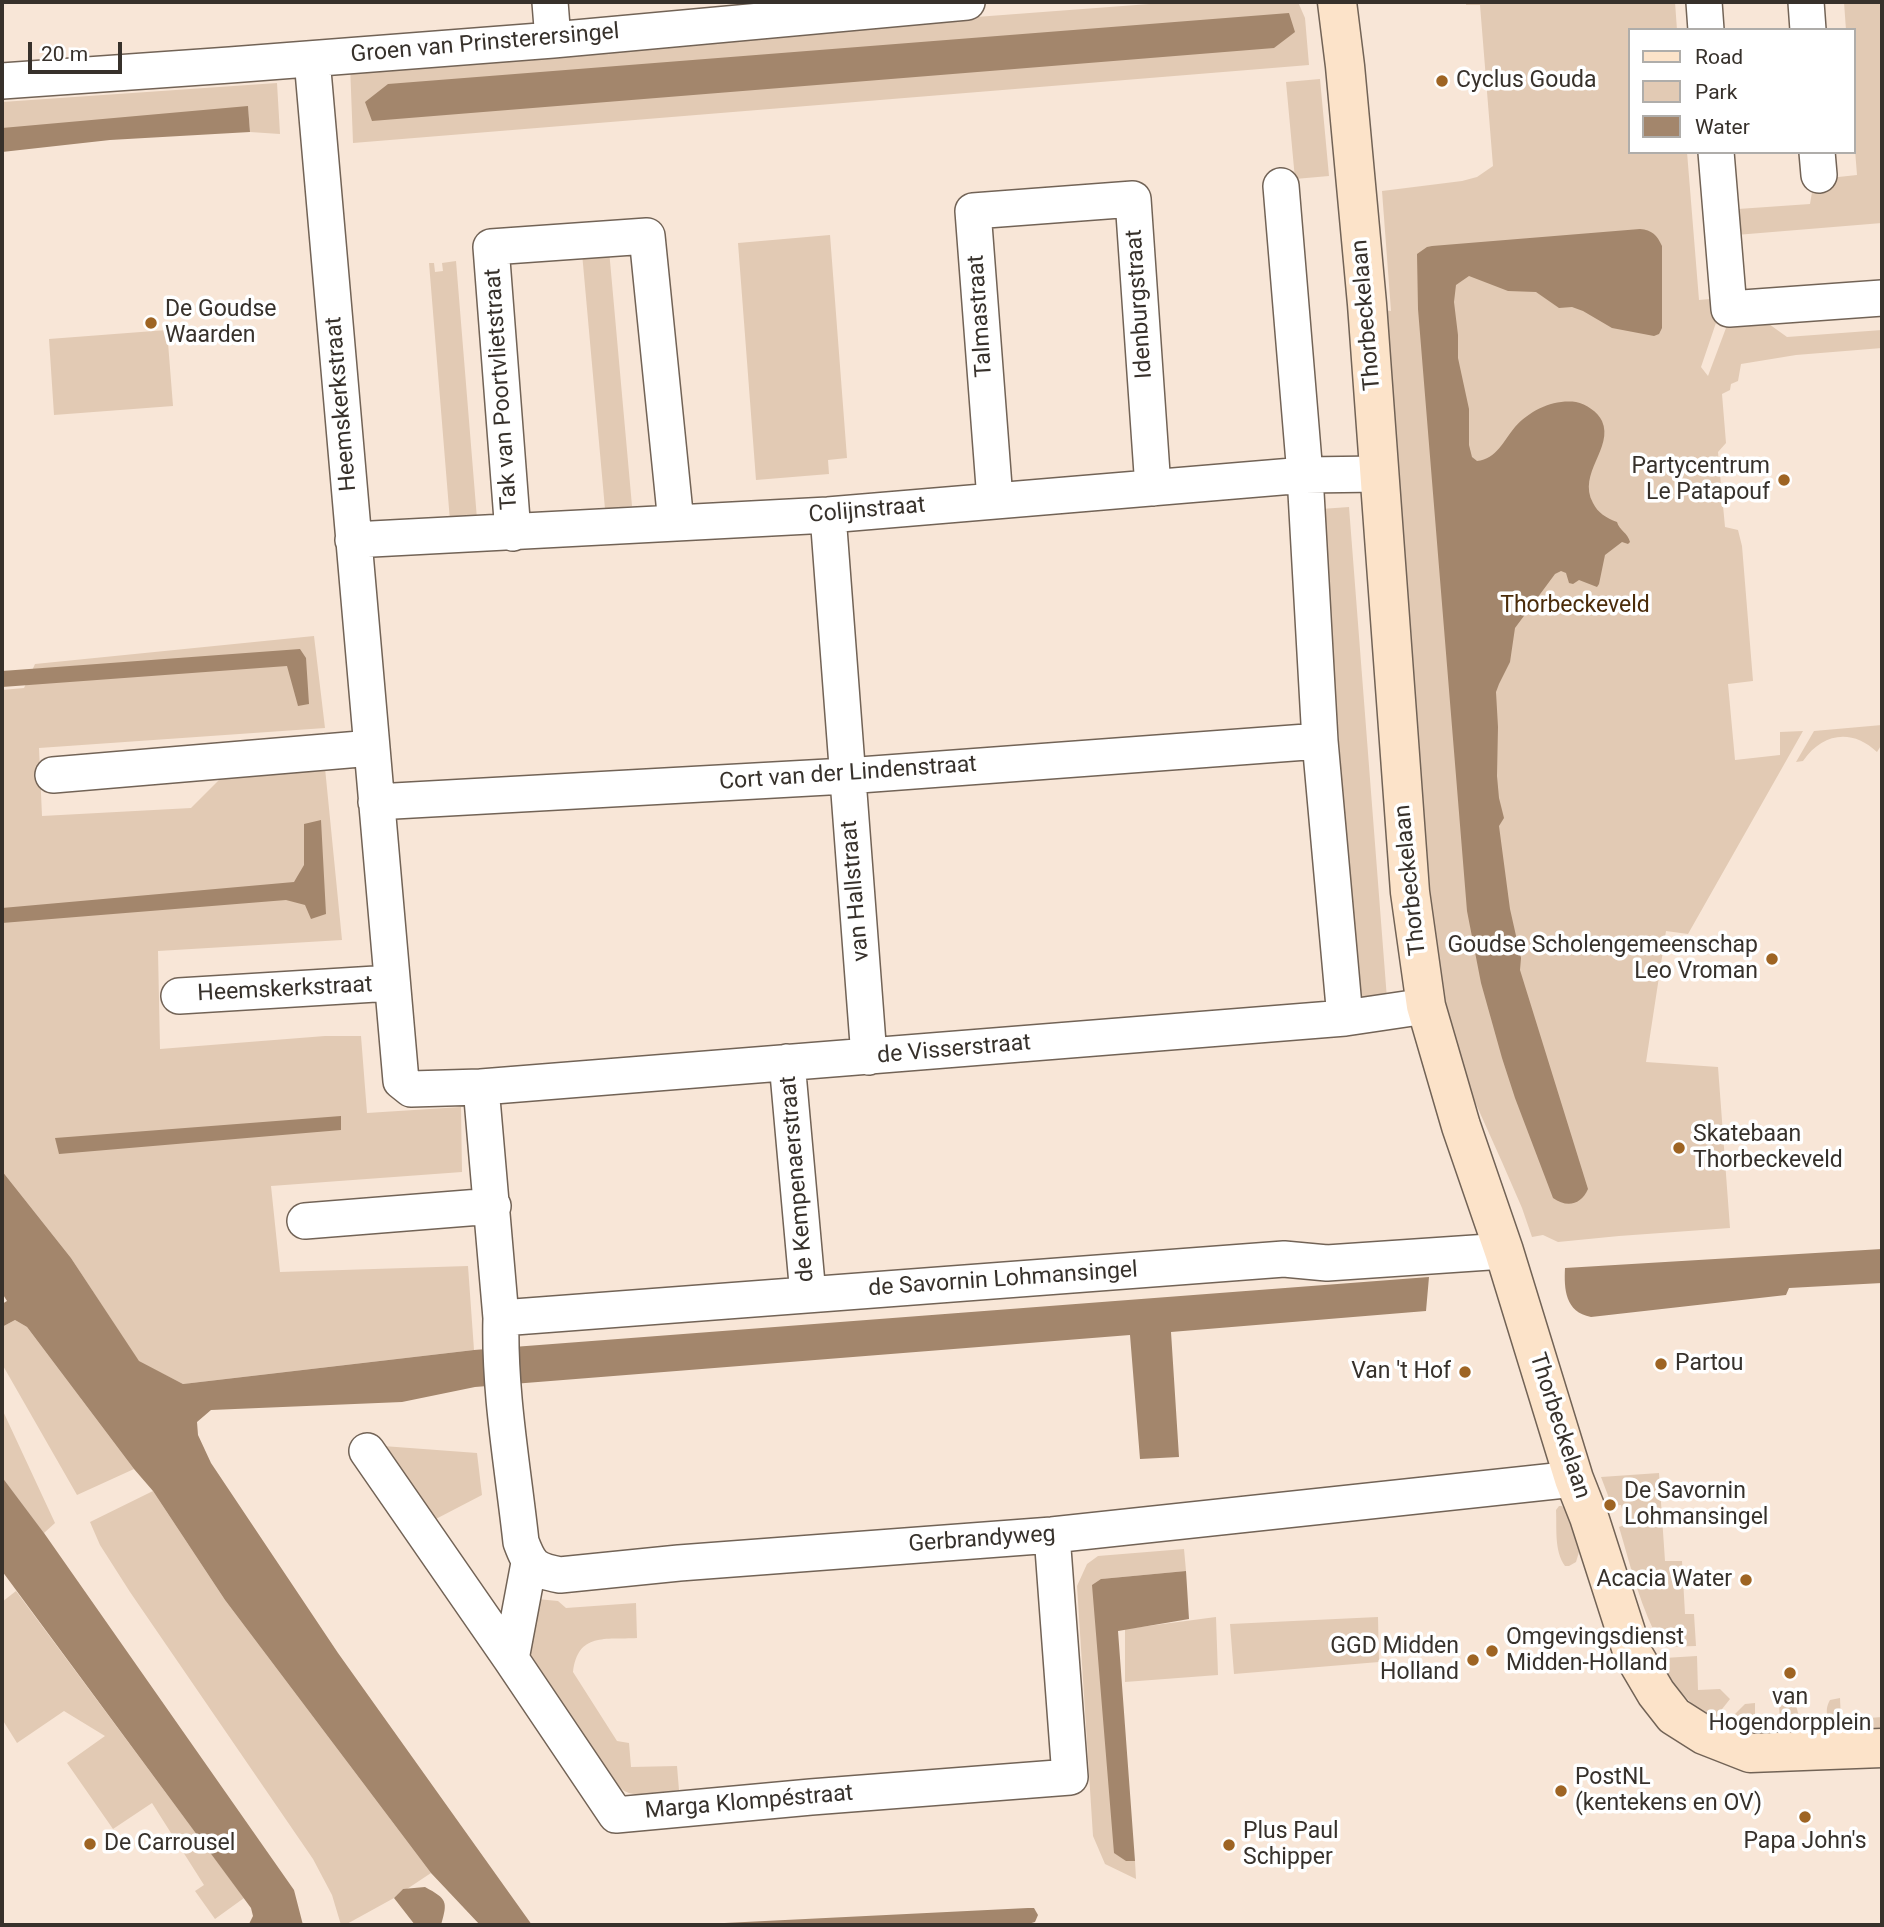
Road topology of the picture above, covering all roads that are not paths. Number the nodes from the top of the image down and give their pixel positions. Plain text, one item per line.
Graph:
1 (550, 2) edge
2 (967, 2) edge
3 (1337, 2) edge
4 (1704, 2) edge
5 (1806, 2) edge
6 (1706, 28) edge
7 (1808, 28) edge
8 (553, 40) junction
9 (312, 59) junction
10 (2, 80) edge
11 (1716, 154) edge
12 (1281, 187) dead end
13 (1053, 205) joint
14 (1882, 298) edge
15 (1381, 474) junction
16 (1305, 475) junction
17 (1153, 488) junction
18 (995, 500) junction
19 (828, 515) junction
20 (676, 523) junction
21 (513, 533) junction
22 (353, 540) junction
23 (1320, 741) junction
24 (372, 748) junction
25 (53, 775) dead end
26 (846, 776) junction
27 (376, 802) junction
28 (391, 983) junction
29 (179, 996) dead end
30 (1426, 1006) junction
31 (1345, 1018) junction
32 (869, 1057) junction
33 (787, 1062) junction
34 (481, 1087) junction
35 (493, 1206) junction
36 (305, 1221) dead end
37 (1504, 1251) junction
38 (808, 1295) junction
39 (501, 1331) junction
40 (368, 1451) dead end
41 (1574, 1479) junction
42 (1052, 1535) junction
43 (529, 1563) junction
44 (512, 1659) junction
45 (1882, 1748) edge

1 - 8 street
2 - 8 street, Groen van Prinsterersingel
3 - 15 main road, Thorbeckelaan
4 - 6 street
5 - 7 street
8 - 9 street, Groen van Prinsterersingel
9 - 10 street, Groen van Prinsterersingel
9 - 22 street, Heemskerkstraat
11 - 14 street
12 - 16 street
13 - 17 street, Idenburgstraat
13 - 18 street, Talmastraat
15 - 16 street, Colijnstraat
15 - 30 main road, Thorbeckelaan
16 - 17 street, Colijnstraat
16 - 23 street
17 - 18 street, Colijnstraat
18 - 19 street, Colijnstraat
19 - 20 street, Colijnstraat
19 - 26 street, van Hallstraat
20 - 21 street, Colijnstraat
20 - 21 street, Tak van Poortvlietstraat
21 - 22 street, Colijnstraat
22 - 24 street, Heemskerkstraat
23 - 26 street, Cort van der Lindenstraat
23 - 31 street
24 - 25 street
24 - 27 street, Heemskerkstraat
26 - 27 street, Cort van der Lindenstraat
26 - 32 street, van Hallstraat
27 - 28 street, Heemskerkstraat
28 - 29 street, Heemskerkstraat
28 - 34 street, Heemskerkstraat
30 - 31 street, de Visserstraat
30 - 37 main road, Thorbeckelaan
31 - 32 street, de Visserstraat
32 - 33 street, de Visserstraat
33 - 34 street, de Visserstraat
33 - 38 street, de Kempenaerstraat
34 - 35 street
35 - 36 street
35 - 39 street
37 - 38 street, de Savornin Lohmansingel
37 - 41 main road, Thorbeckelaan
38 - 39 street, de Savornin Lohmansingel
39 - 43 street
40 - 44 street, Marga Klompéstraat
41 - 42 street, Gerbrandyweg
41 - 45 main road, Thorbeckelaan
42 - 43 street, Gerbrandyweg
42 - 44 street, Marga Klompéstraat
43 - 44 street

